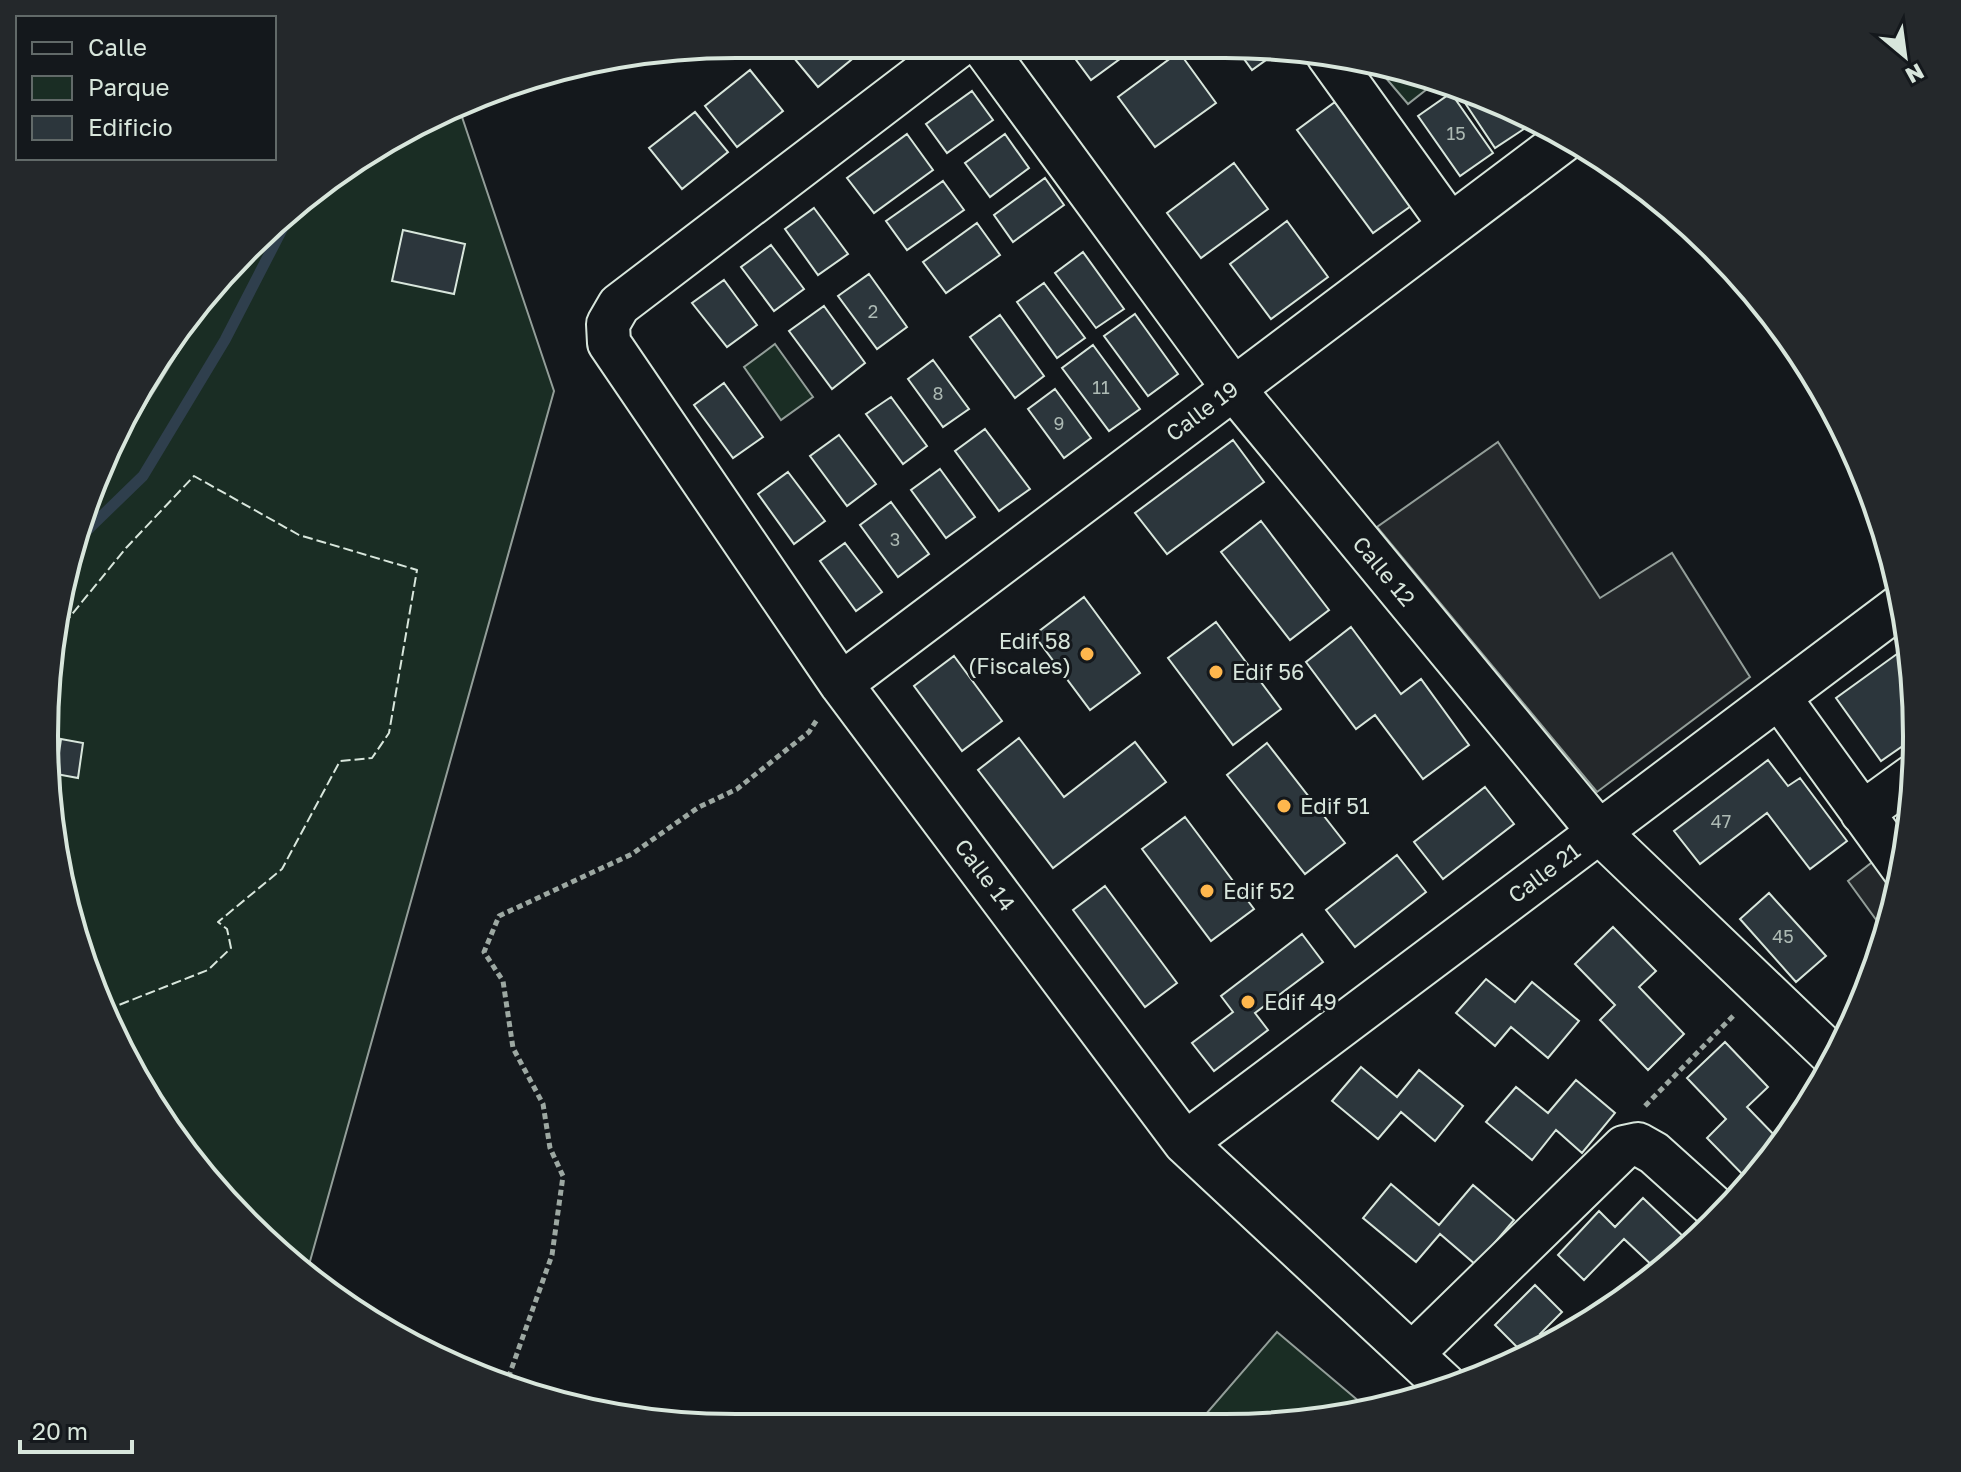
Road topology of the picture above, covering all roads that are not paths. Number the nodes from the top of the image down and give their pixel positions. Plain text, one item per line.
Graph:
1 (943, 58) edge
2 (992, 58) edge
3 (1337, 68) edge
4 (1557, 145) edge
5 (1450, 225) junction
6 (1233, 388) junction
7 (1891, 613) edge
8 (841, 684) junction
9 (1779, 697) junction
10 (1902, 784) edge
11 (1862, 813) junction
12 (1599, 832) junction
13 (1892, 854) edge
14 (1826, 1049) edge
15 (1185, 1143) junction
16 (1713, 1206) edge
17 (1413, 1353) junction
18 (1439, 1379) edge

1 - 8 street, Calle 14
2 - 6 street, Calle 12
3 - 5 street
4 - 5 street, Calle 19
5 - 6 street, Calle 19
6 - 8 street, Calle 19
6 - 12 street, Calle 12
7 - 9 street, Calle 21
8 - 15 street, Calle 14
9 - 11 street
9 - 12 street, Calle 21
10 - 11 street
11 - 13 street
12 - 14 street, Calle 12
12 - 15 street, Calle 21
15 - 17 street, Calle 14
16 - 17 street
17 - 18 street, Calle 14

